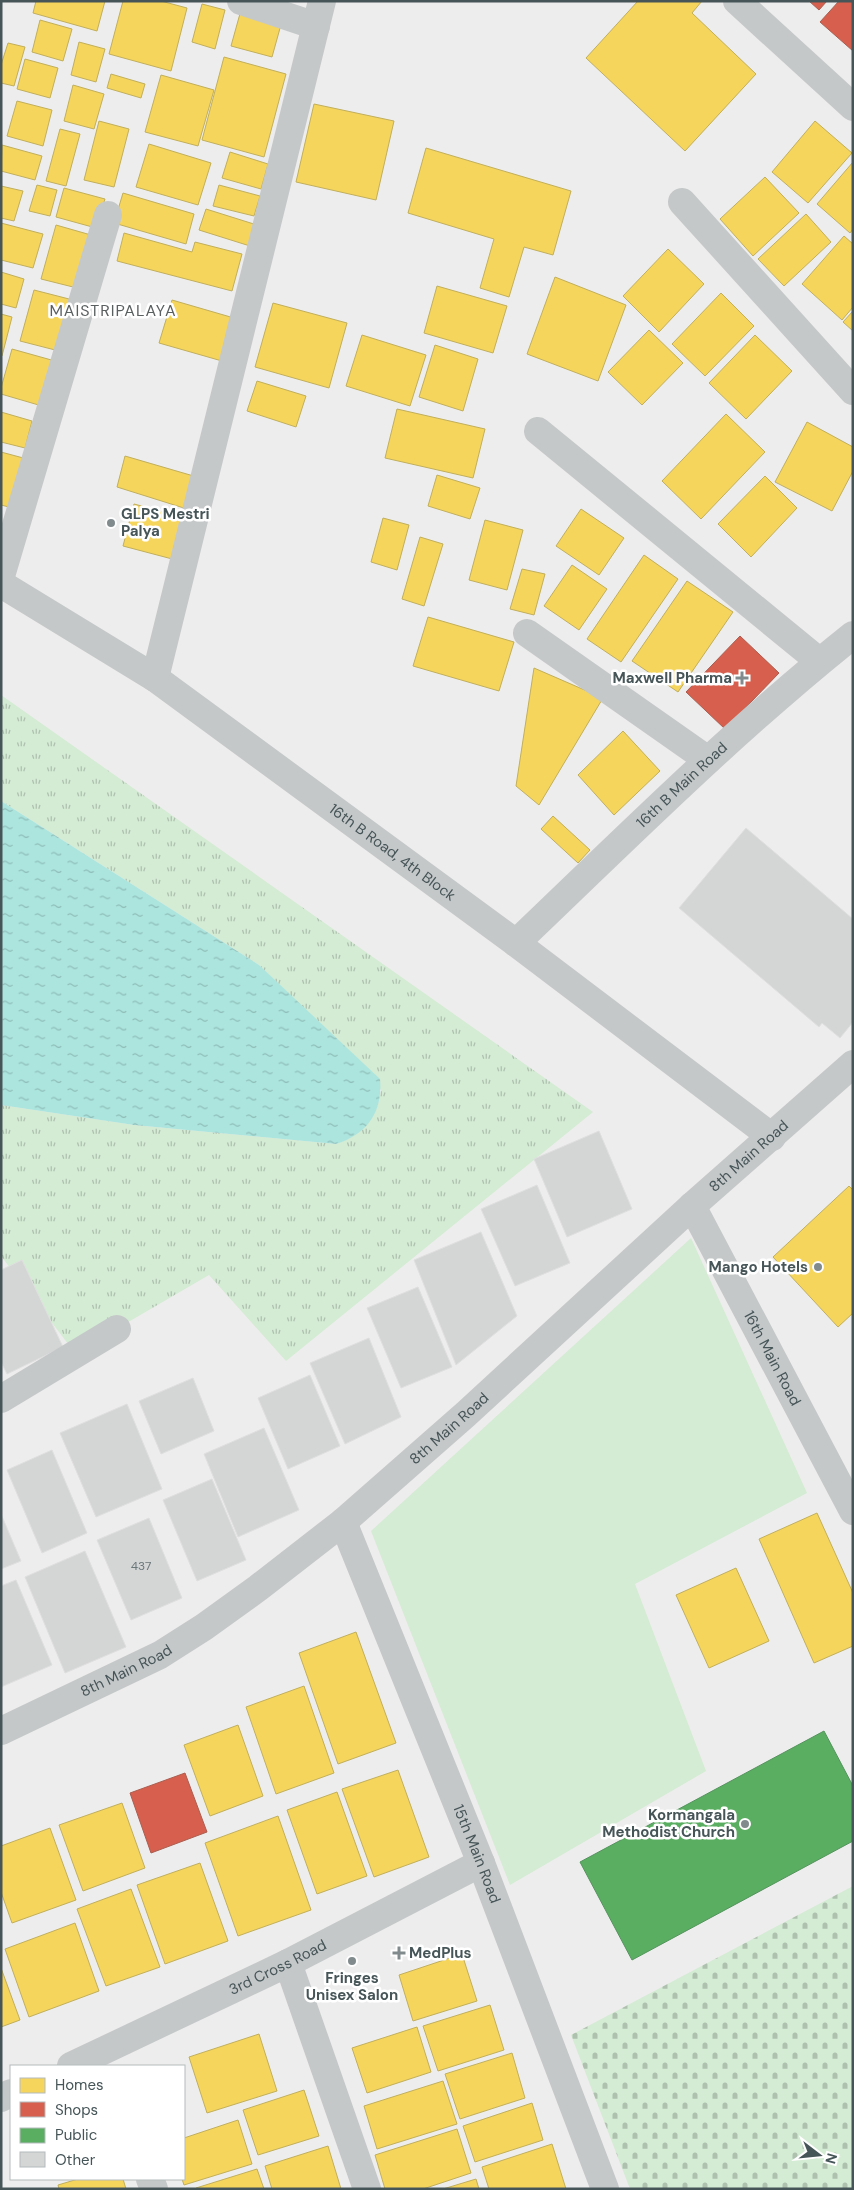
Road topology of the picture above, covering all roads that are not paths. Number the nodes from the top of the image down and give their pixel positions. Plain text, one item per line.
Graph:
1 (241, 1) edge
2 (737, 1) edge
3 (319, 13) edge
4 (853, 107) edge
5 (682, 202) dead end
6 (108, 215) dead end
7 (853, 391) edge
8 (538, 432) dead end
9 (1, 576) edge
10 (1, 584) edge
11 (527, 633) dead end
12 (853, 635) edge
13 (819, 662) junction
14 (155, 678) junction
15 (708, 760) junction
16 (516, 942) junction
17 (853, 1064) edge
18 (772, 1137) junction
19 (692, 1206) junction
20 (117, 1329) dead end
21 (1, 1399) edge
22 (850, 1497) edge
23 (343, 1522) junction
24 (1, 1731) edge
25 (481, 1863) junction
26 (288, 1962) junction
27 (107, 2059) edge
28 (76, 2065) edge
29 (368, 2189) edge
30 (605, 2189) edge

1 - 3 street
2 - 4 street
3 - 14 street
5 - 7 street
6 - 9 street
8 - 13 street
10 - 14 street, 16th B Road, 4th Block
11 - 15 street
12 - 13 street, 16th B Main Road
13 - 15 street, 16th B Main Road
14 - 16 street, 16th B Road, 4th Block
15 - 16 street, 16th B Main Road
16 - 18 street, 16th B Road, 4th Block
17 - 18 street, 8th Main Road
18 - 19 street, 8th Main Road
19 - 22 street, 16th Main Road
19 - 23 street, 8th Main Road
20 - 21 street
23 - 24 street, 8th Main Road
23 - 25 street, 15th Main Road
25 - 26 street, 3rd Cross Road
25 - 30 street, 15th Main Road
26 - 27 street, 3rd Cross Road
26 - 29 street
27 - 28 street, 3rd Cross Road

